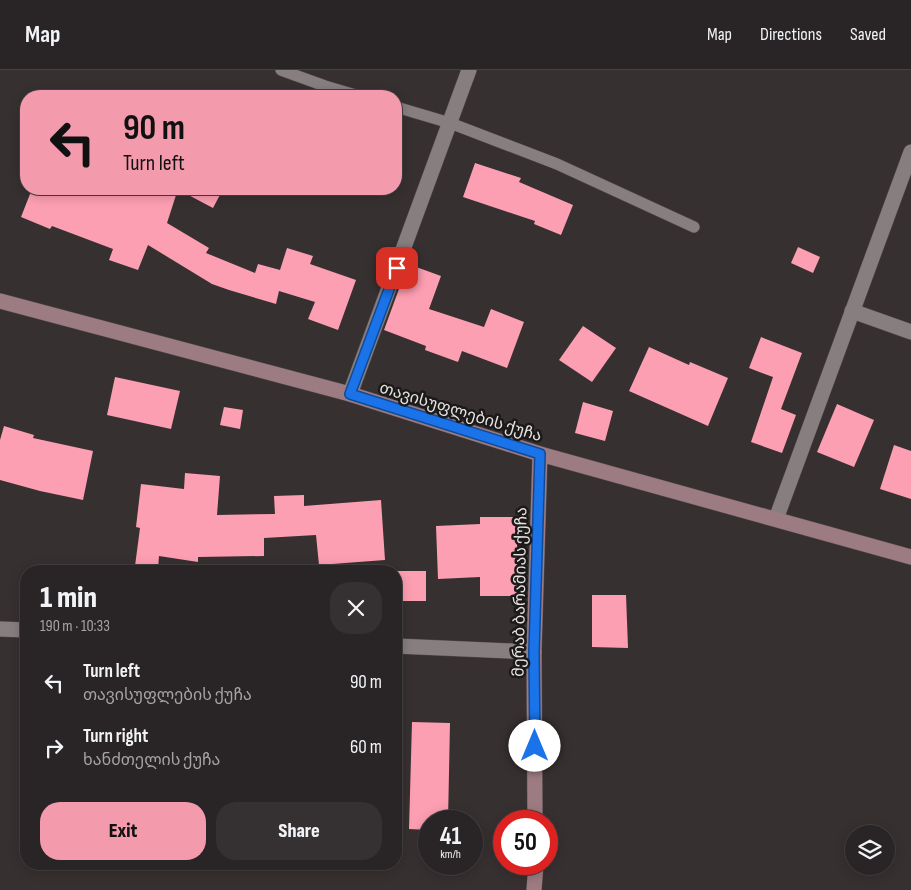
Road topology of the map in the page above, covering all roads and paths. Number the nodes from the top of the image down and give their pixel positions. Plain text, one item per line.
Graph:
1 (281, 70) edge
2 (469, 70) edge
3 (339, 90) edge
4 (402, 109) edge
5 (450, 123) junction
6 (911, 152) edge
7 (694, 227) dead end
8 (0, 301) edge
9 (852, 311) junction
10 (911, 332) edge
11 (350, 394) junction
12 (540, 454) junction
13 (776, 519) junction
14 (911, 557) edge
15 (0, 629) edge
16 (20, 630) edge
17 (402, 646) edge
18 (534, 652) junction
19 (535, 810) edge
20 (535, 875) edge
21 (534, 890) edge

1 - 3 lane
2 - 5 street
4 - 5 lane
5 - 7 lane
5 - 11 street
6 - 9 street
8 - 11 main road, თავისუფლების ქუჩა
9 - 10 street
9 - 13 street
11 - 12 main road, თავისუფლების ქუჩა
12 - 13 main road, თავისუფლების ქუჩა
12 - 18 main road, მერაბ ბარამიას ქუჩა
13 - 14 main road, თავისუფლების ქუჩა
15 - 16 street
17 - 18 street
18 - 19 main road, მერაბ ბარამიას ქუჩა
20 - 21 main road

